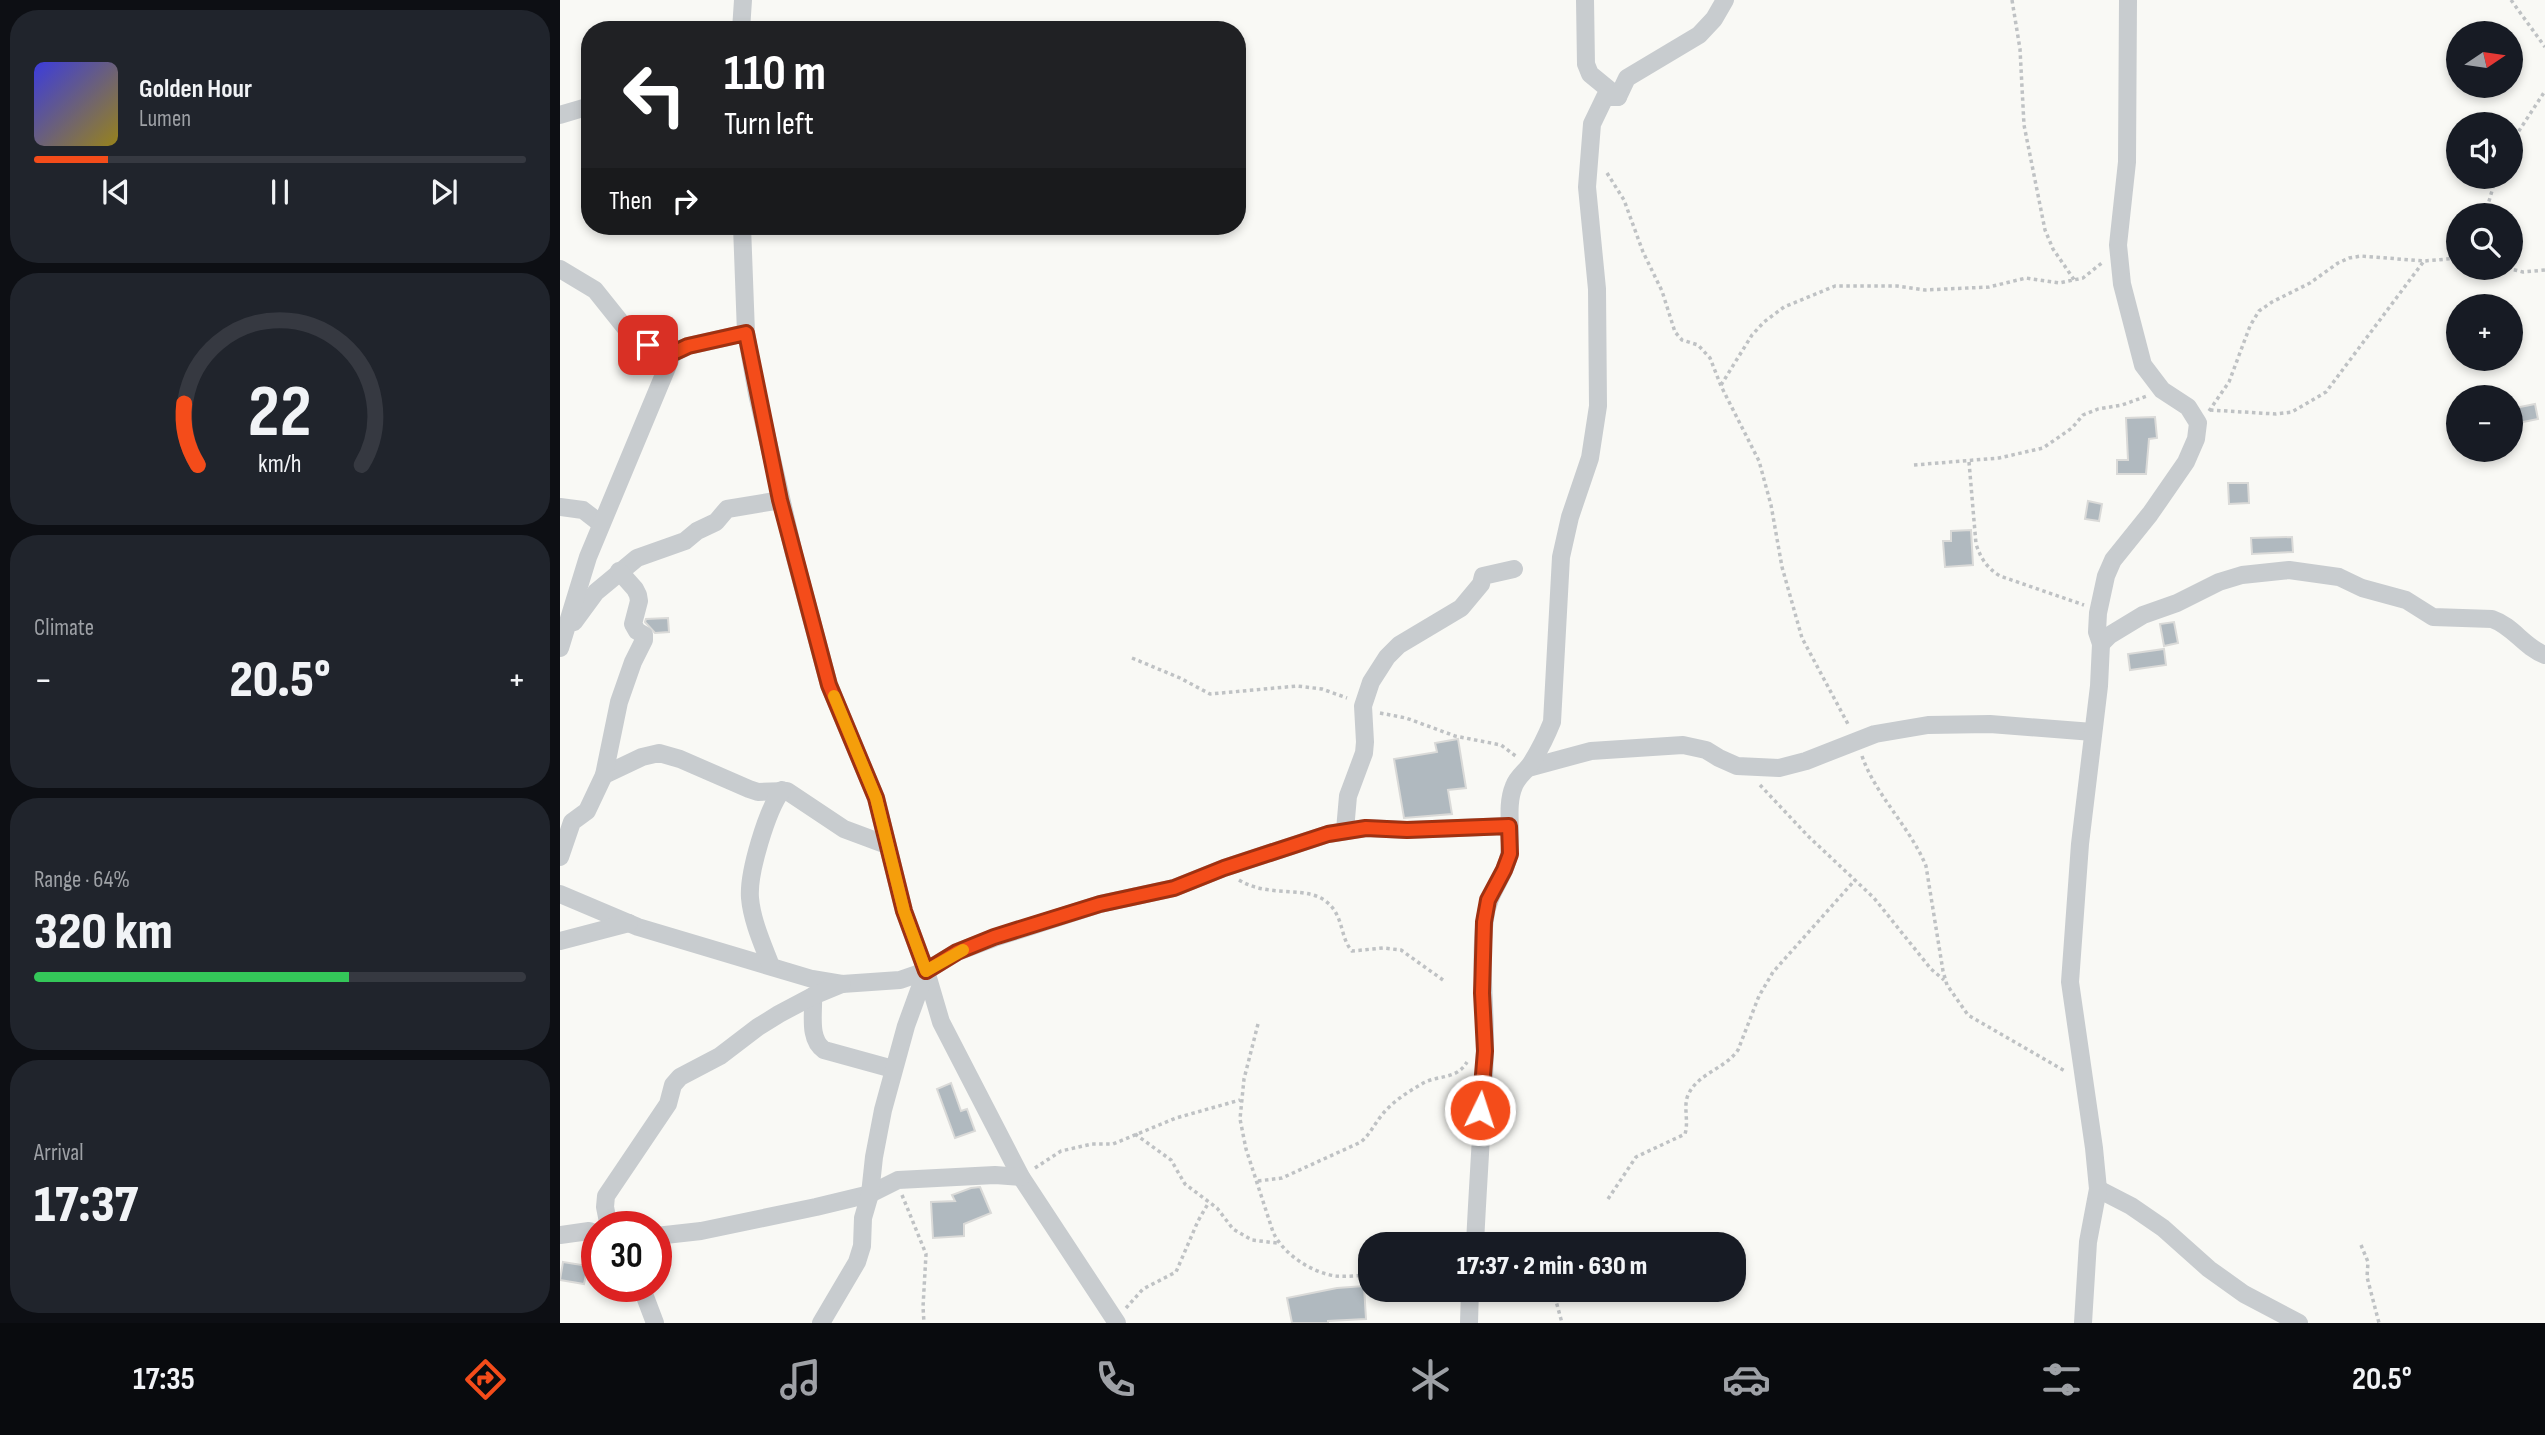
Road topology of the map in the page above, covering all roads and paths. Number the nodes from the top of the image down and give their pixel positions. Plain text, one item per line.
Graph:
1 (743, 0) edge
2 (1585, 0) edge
3 (1725, 0) edge
4 (2012, 0) edge
5 (2128, 0) edge
6 (2511, 0) edge
7 (742, 21) edge
8 (2545, 47) edge
9 (2545, 91) edge
10 (1618, 97) junction
11 (581, 109) edge
12 (560, 115) edge
13 (2523, 125) edge
14 (1589, 151) junction
15 (742, 235) edge
16 (2118, 245) junction
17 (2446, 259) edge
18 (2424, 261) junction
19 (560, 269) edge
20 (2545, 270) edge
21 (2523, 272) edge
22 (2075, 281) junction
23 (746, 333) junction
24 (673, 353) junction
25 (1721, 386) junction
26 (2162, 390) junction
27 (2204, 417) junction
28 (1969, 462) junction
29 (1914, 465) dead end
30 (780, 500) junction
31 (560, 507) edge
32 (601, 524) junction
33 (1514, 569) dead end
34 (619, 571) junction
35 (2098, 613) junction
36 (562, 644) edge
37 (2101, 645) junction
38 (2545, 655) edge
39 (1132, 658) dead end
40 (1363, 706) junction
41 (2094, 732) junction
42 (1857, 741) junction
43 (1737, 766) junction
44 (1528, 768) junction
45 (604, 775) junction
46 (782, 790) junction
47 (1509, 826) junction
48 (1345, 830) junction
49 (887, 845) junction
50 (560, 857) edge
51 (1224, 868) junction
52 (1855, 880) junction
53 (560, 894) edge
54 (629, 923) junction
55 (560, 941) edge
56 (771, 966) junction
57 (926, 971) junction
58 (1443, 980) dead end
59 (1946, 981) junction
60 (842, 984) junction
61 (813, 996) junction
62 (1258, 1024) dead end
63 (1485, 1051) junction
64 (893, 1069) junction
65 (2086, 1088) junction
66 (1240, 1100) junction
67 (1135, 1134) junction
68 (1021, 1177) junction
69 (898, 1180) junction
70 (1258, 1181) junction
71 (2098, 1189) junction
72 (870, 1194) junction
73 (1608, 1199) dead end
74 (1209, 1202) junction
75 (606, 1211) edge
76 (581, 1232) edge
77 (1476, 1232) edge
78 (560, 1234) edge
79 (672, 1234) edge
80 (1278, 1243) junction
81 (2361, 1245) dead end
82 (1358, 1276) edge
83 (647, 1302) edge
84 (1470, 1302) edge
85 (1556, 1302) edge
86 (1121, 1317) edge
87 (655, 1323) edge
88 (821, 1323) edge
89 (925, 1323) edge
90 (1469, 1323) edge
91 (1562, 1323) edge
92 (2083, 1323) edge
93 (2299, 1323) edge
94 (2379, 1323) edge

1 - 7 street
2 - 10 street
3 - 10 street
4 - 22 path
5 - 16 street
6 - 8 path
9 - 13 path
10 - 14 street
11 - 12 street
14 - 25 path
14 - 44 street
15 - 23 street
16 - 22 path
16 - 26 street
17 - 18 path
18 - 27 path
18 - 27 path
19 - 24 street
20 - 21 path
22 - 25 path
23 - 24 street
23 - 30 street
24 - 32 street
25 - 42 path
26 - 27 street
26 - 28 path
27 - 35 street
28 - 29 path
28 - 35 path
30 - 34 street
30 - 49 street
31 - 32 street
32 - 36 street
33 - 40 street
34 - 36 street
34 - 45 street
35 - 37 street
37 - 38 street
37 - 41 street
39 - 40 path
40 - 44 path
40 - 48 street
41 - 42 street
41 - 65 street
42 - 43 street
42 - 59 path
43 - 44 street
43 - 52 path
44 - 47 street
45 - 46 street
45 - 50 street
46 - 49 street
46 - 56 street
47 - 48 street
47 - 63 street
48 - 51 street
49 - 57 street
51 - 57 street
51 - 58 path
52 - 59 path
52 - 73 path
53 - 54 street
54 - 55 street
54 - 56 street
56 - 60 street
57 - 60 street
57 - 64 street
57 - 68 street
59 - 65 path
60 - 61 street
61 - 64 street
61 - 75 street
62 - 66 path
63 - 70 path
63 - 77 street
64 - 72 street
65 - 71 street
66 - 67 path
66 - 70 path
67 - 68 path
67 - 74 path
68 - 69 street
68 - 86 street
69 - 72 street
69 - 89 path
70 - 80 path
71 - 92 street
71 - 93 street
72 - 79 street
72 - 88 street
74 - 80 path
74 - 86 path
76 - 78 street
80 - 82 path
81 - 94 path
83 - 87 street
84 - 90 street
85 - 91 path

